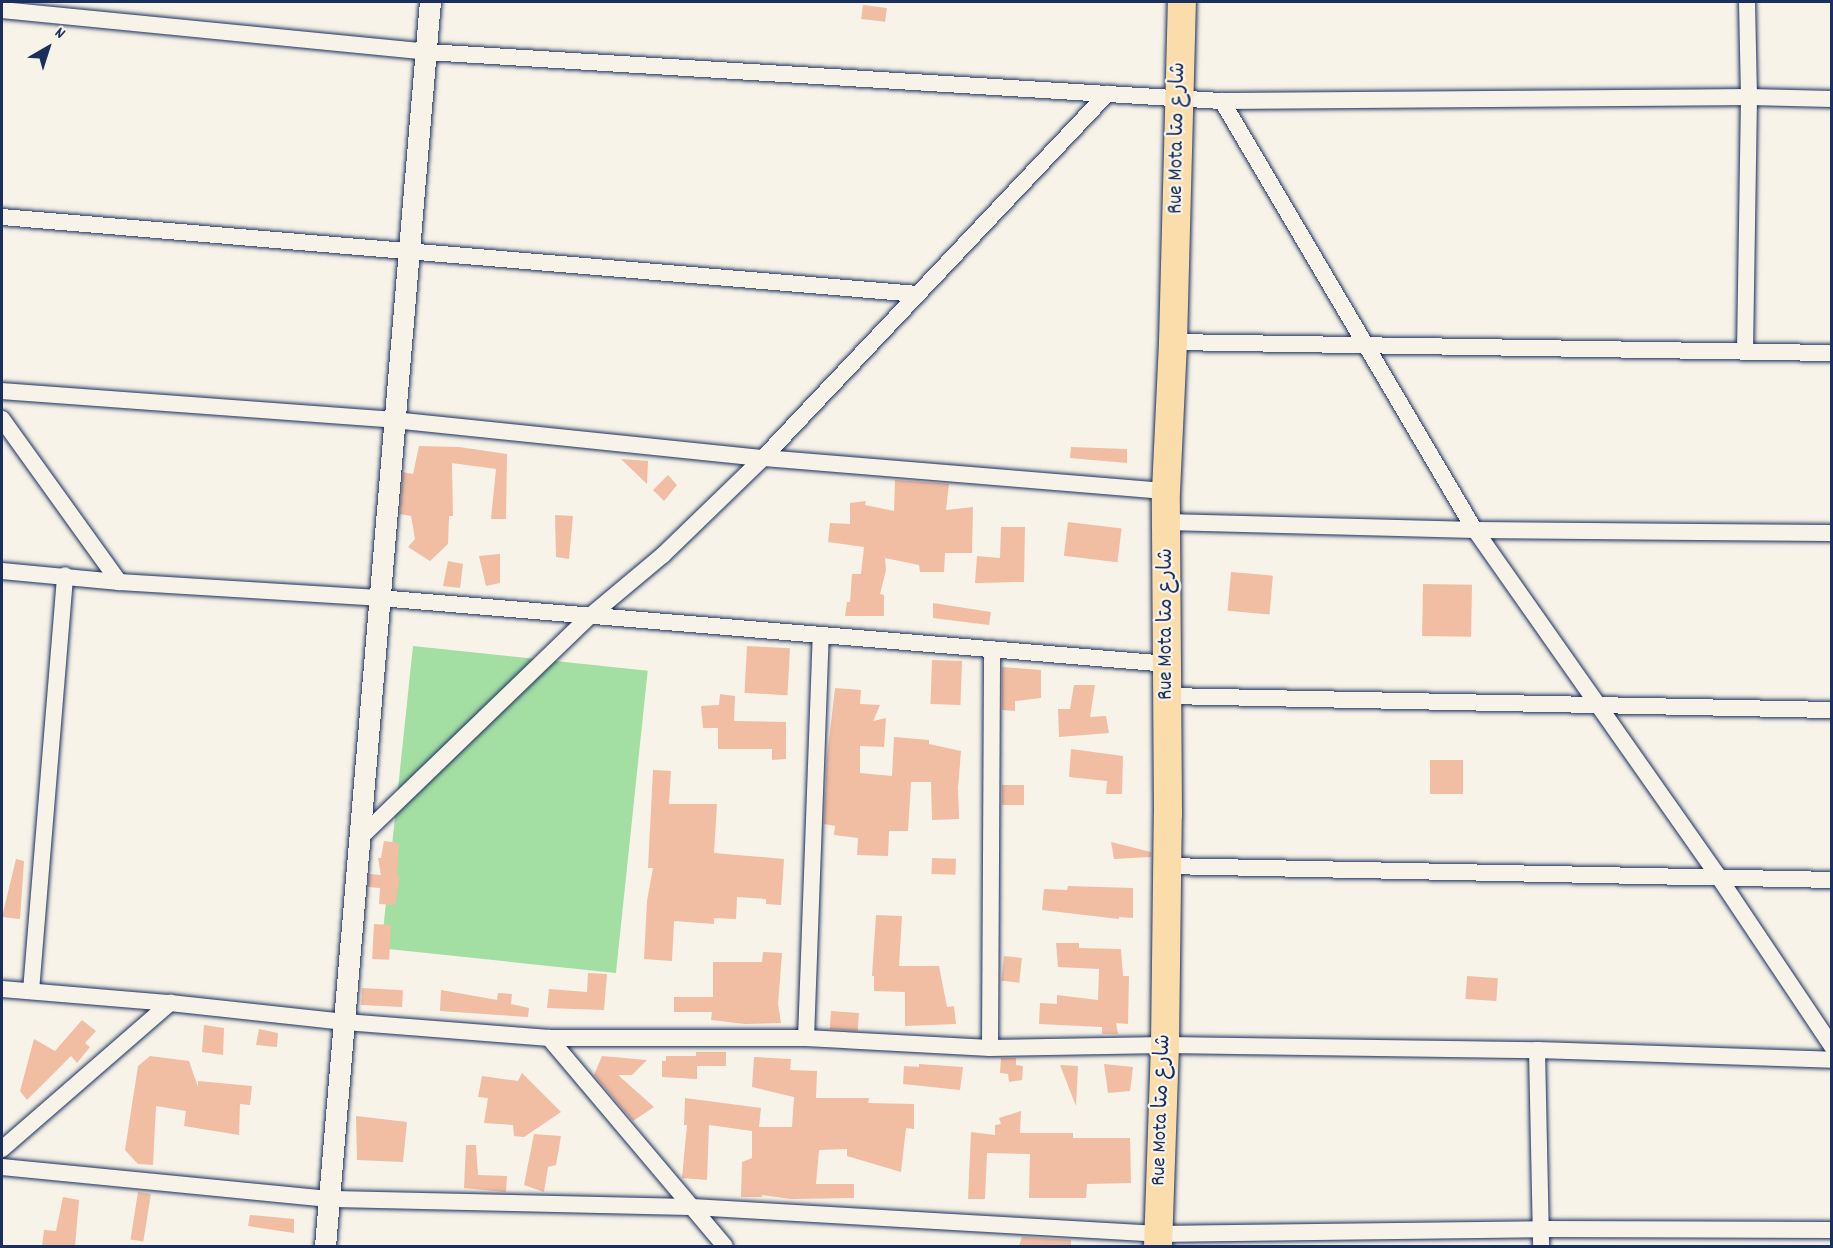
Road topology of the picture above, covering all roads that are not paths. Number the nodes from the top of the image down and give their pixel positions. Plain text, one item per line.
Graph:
1 (430, 2) edge
2 (1182, 2) edge
3 (1747, 2) edge
4 (2, 10) edge
5 (427, 52) junction
6 (1107, 94) junction
7 (1178, 97) junction
8 (1749, 97) junction
9 (1832, 99) edge
10 (1222, 101) junction
11 (2, 217) edge
12 (409, 252) junction
13 (918, 294) junction
14 (1173, 342) junction
15 (1369, 348) junction
16 (1745, 352) junction
17 (1832, 353) edge
18 (2, 391) edge
19 (2, 420) edge
20 (394, 420) junction
21 (763, 458) junction
22 (1166, 491) junction
23 (1167, 522) junction
24 (1475, 530) junction
25 (1832, 533) edge
26 (2, 571) edge
27 (65, 575) junction
28 (118, 582) junction
29 (379, 598) junction
30 (590, 616) junction
31 (820, 635) junction
32 (992, 650) junction
33 (1168, 664) junction
34 (1168, 696) junction
35 (1597, 703) junction
36 (1832, 710) edge
37 (362, 836) junction
38 (1166, 866) junction
39 (1718, 876) junction
40 (1832, 880) edge
41 (2, 989) edge
42 (31, 991) junction
43 (170, 1003) junction
44 (345, 1022) junction
45 (549, 1038) junction
46 (806, 1038) junction
47 (1165, 1045) junction
48 (1832, 1046) edge
49 (990, 1048) junction
50 (1537, 1050) junction
51 (1832, 1060) edge
52 (2, 1149) edge
53 (2, 1167) edge
54 (331, 1199) junction
55 (692, 1207) junction
56 (1540, 1229) junction
57 (1832, 1230) edge
58 (1158, 1240) edge
59 (325, 1246) edge
60 (725, 1246) edge
61 (1541, 1246) edge

1 - 5 street
2 - 7 highway, Rue Mota شارع متا
3 - 8 street
4 - 5 street
5 - 6 street
5 - 12 street
6 - 7 street
6 - 13 street
7 - 10 street
7 - 14 highway, Rue Mota شارع متا
8 - 9 street
8 - 10 street
8 - 16 street
10 - 15 street
11 - 12 street
12 - 13 street
12 - 20 street
13 - 21 street
14 - 15 street
14 - 22 highway, Rue Mota شارع متا
15 - 16 street
15 - 24 street
16 - 17 street
18 - 20 street
19 - 28 street
20 - 21 street
20 - 29 street
21 - 22 street
21 - 30 street
22 - 23 highway, Rue Mota شارع متا
23 - 24 street
23 - 33 highway, Rue Mota شارع متا
24 - 25 street
24 - 35 street
26 - 27 street
27 - 28 street
27 - 42 street
28 - 29 street
29 - 30 street
29 - 37 street
30 - 31 street
30 - 37 street
31 - 32 street
31 - 46 street
32 - 33 street
32 - 49 street
33 - 34 highway, Rue Mota شارع متا
34 - 35 street
34 - 38 highway, Rue Mota شارع متا
35 - 36 street
35 - 39 street
37 - 44 street
38 - 39 street
38 - 47 highway, Rue Mota شارع متا
39 - 40 street
39 - 48 street
41 - 42 street
42 - 43 street
43 - 44 street
43 - 52 street
44 - 45 street
44 - 54 street
45 - 46 street
45 - 55 street
46 - 49 street
47 - 49 street
47 - 50 street
47 - 58 highway, Rue Mota شارع متا
50 - 51 street
50 - 56 street
53 - 54 street
54 - 55 street
54 - 59 street
55 - 58 street
55 - 60 street
56 - 57 street
56 - 58 street
56 - 61 street

